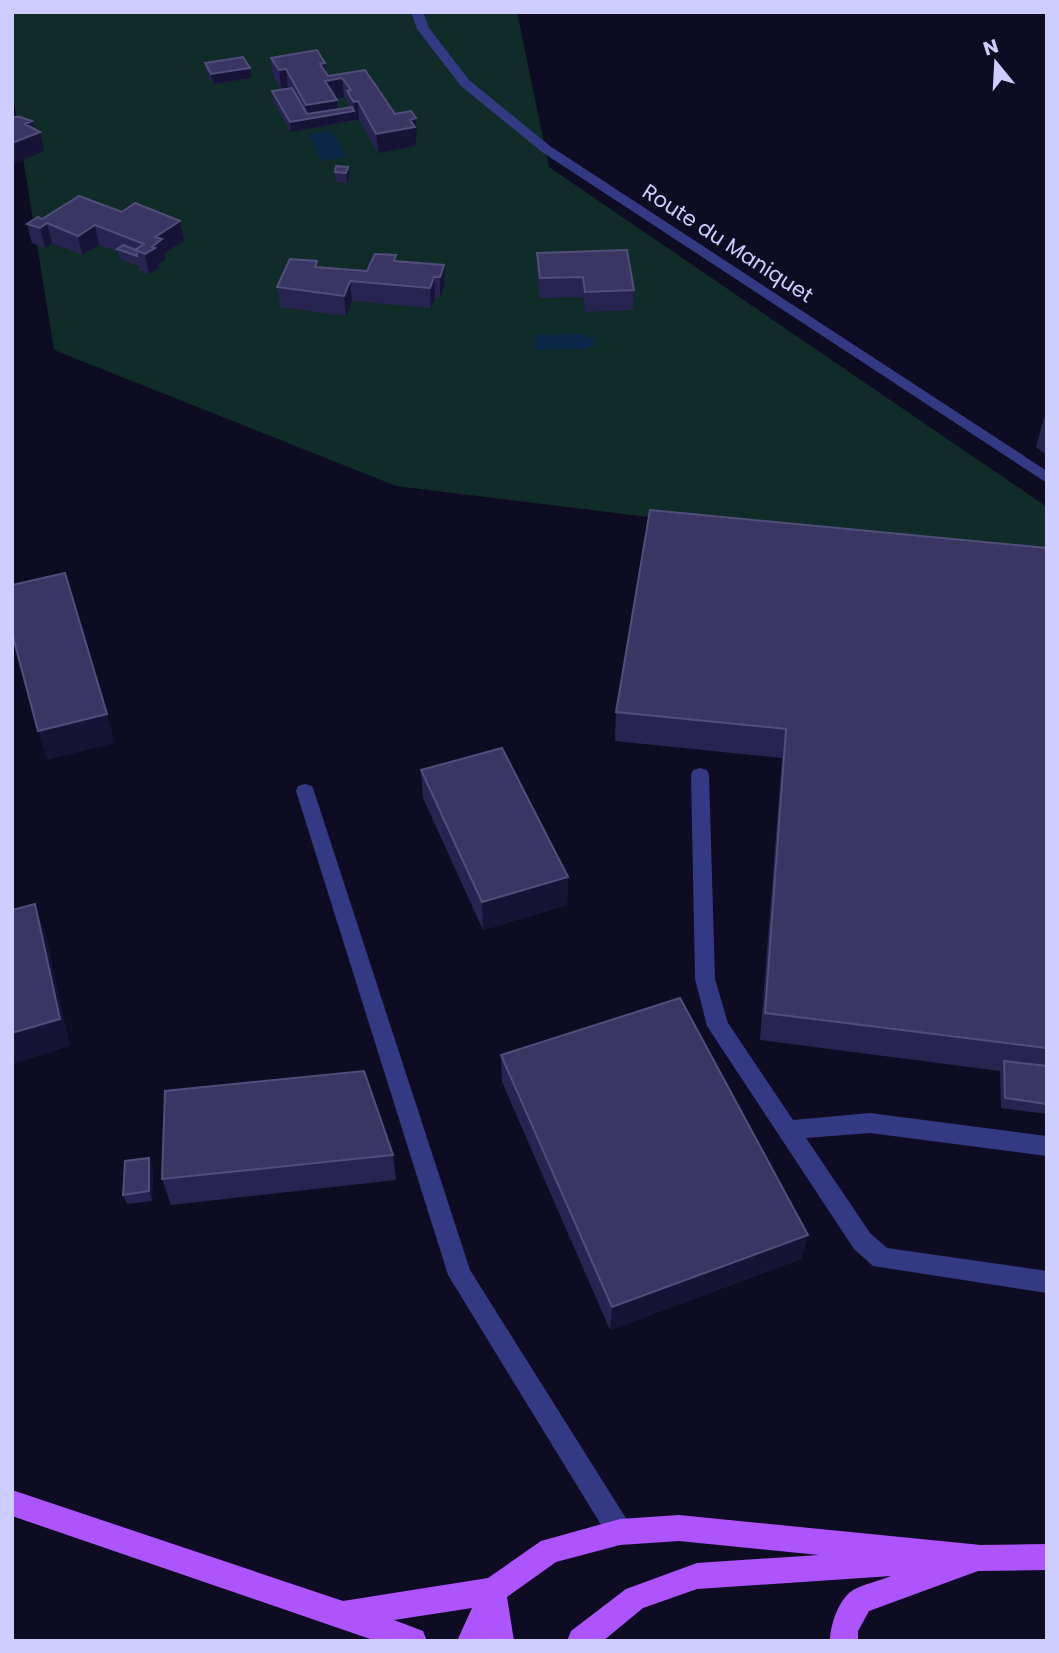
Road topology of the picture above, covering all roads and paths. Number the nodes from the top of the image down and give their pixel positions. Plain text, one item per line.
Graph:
1 (417, 12) edge
2 (1047, 478) edge
3 (700, 775) dead end
4 (305, 791) dead end
5 (788, 1130) junction
6 (1047, 1146) edge
7 (1047, 1282) edge
8 (12, 1503) edge
9 (620, 1532) junction
10 (979, 1557) junction
11 (1047, 1557) edge
12 (493, 1591) junction
13 (339, 1615) junction
14 (411, 1640) edge
15 (471, 1641) edge
16 (499, 1641) edge
17 (579, 1641) edge
18 (844, 1641) edge

1 - 2 street, Route du Maniquet
3 - 5 street
4 - 9 street
5 - 6 street
5 - 7 street
8 - 13 main road
9 - 10 main road
9 - 12 main road
10 - 11 main road
10 - 17 main road
10 - 18 main road
12 - 13 main road
12 - 15 main road
12 - 16 main road
13 - 14 main road

